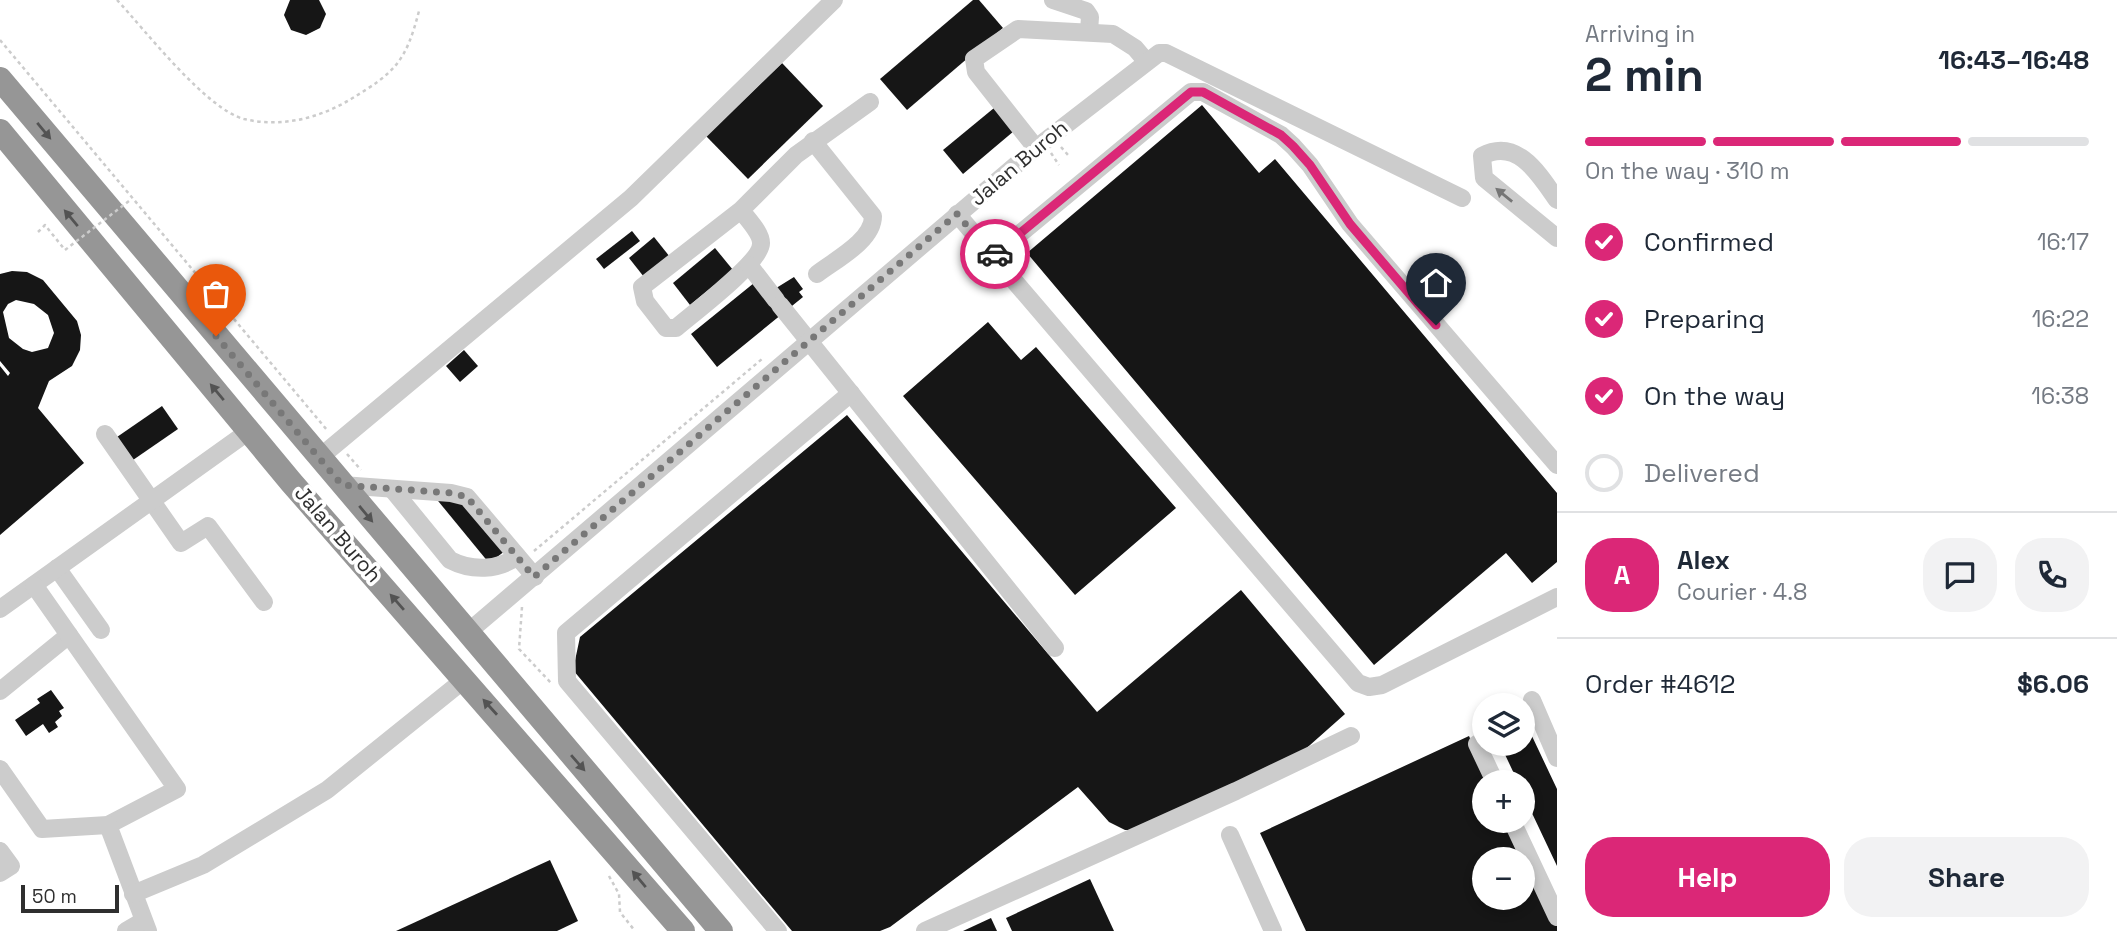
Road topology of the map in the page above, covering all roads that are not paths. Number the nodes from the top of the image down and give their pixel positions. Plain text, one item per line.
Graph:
1 (834, 0) edge
2 (1053, 0) edge
3 (1089, 32) junction
4 (1146, 61) junction
5 (0, 79) edge
6 (870, 102) dead end
7 (0, 131) edge
8 (813, 141) junction
9 (1043, 150) junction
10 (1462, 198) dead end
11 (1557, 200) edge
12 (741, 210) junction
13 (957, 214) junction
14 (1557, 238) edge
15 (993, 256) junction
16 (749, 265) junction
17 (817, 274) dead end
18 (811, 343) junction
19 (851, 393) junction
20 (249, 431) junction
21 (105, 434) dead end
22 (328, 451) junction
23 (1557, 466) edge
24 (342, 485) junction
25 (384, 488) junction
26 (152, 501) junction
27 (520, 559) junction
28 (57, 568) junction
29 (534, 577) junction
30 (34, 585) junction
31 (1557, 597) edge
32 (264, 602) dead end
33 (0, 609) edge
34 (102, 630) dead end
35 (467, 633) junction
36 (69, 635) junction
37 (1055, 648) dead end
38 (465, 679) junction
39 (0, 691) edge
40 (1535, 707) edge
41 (1351, 736) dead end
42 (1557, 758) edge
43 (0, 769) edge
44 (108, 825) junction
45 (1518, 833) edge
46 (1230, 835) dead end
47 (0, 851) edge
48 (0, 873) edge
49 (133, 894) junction
50 (1557, 917) edge
51 (145, 926) edge
52 (126, 931) edge
53 (683, 931) edge
54 (721, 931) edge
55 (778, 931) edge
56 (925, 931) edge
57 (1273, 931) edge

1 - 22 street
2 - 3 street
3 - 4 street
3 - 9 street
4 - 9 street, Jalan Buroh
4 - 10 street
5 -> 22 highway, Jalan Buroh
6 - 8 street
20 -> 7 highway, Jalan Buroh
8 - 12 street
8 - 17 street
9 - 13 street, Jalan Buroh
14 -> 11 street
12 - 16 street
12 - 16 street
13 - 15 street
13 - 18 street, Jalan Buroh
15 - 23 street
15 - 31 street
16 - 18 street
18 - 19 street
18 - 29 street, Jalan Buroh
19 - 37 street
19 - 55 street
20 - 26 street
38 -> 20 highway, Jalan Buroh
21 - 26 street
22 - 24 highway, Jalan Buroh
24 - 25 street
24 -> 35 highway, Jalan Buroh
25 - 27 street
25 - 27 street
26 - 28 street
26 - 32 street
27 - 29 street
28 - 30 street
28 - 34 street
29 - 35 street, Jalan Buroh
30 - 33 street
30 - 36 street
35 -> 54 highway, Jalan Buroh
36 - 39 street
36 - 44 street
38 - 49 street
53 -> 38 highway, Jalan Buroh
40 - 42 street
41 - 56 street
43 - 44 street
44 - 49 street
45 - 50 street
46 - 57 street
47 - 48 street
49 - 51 street
51 - 52 street

